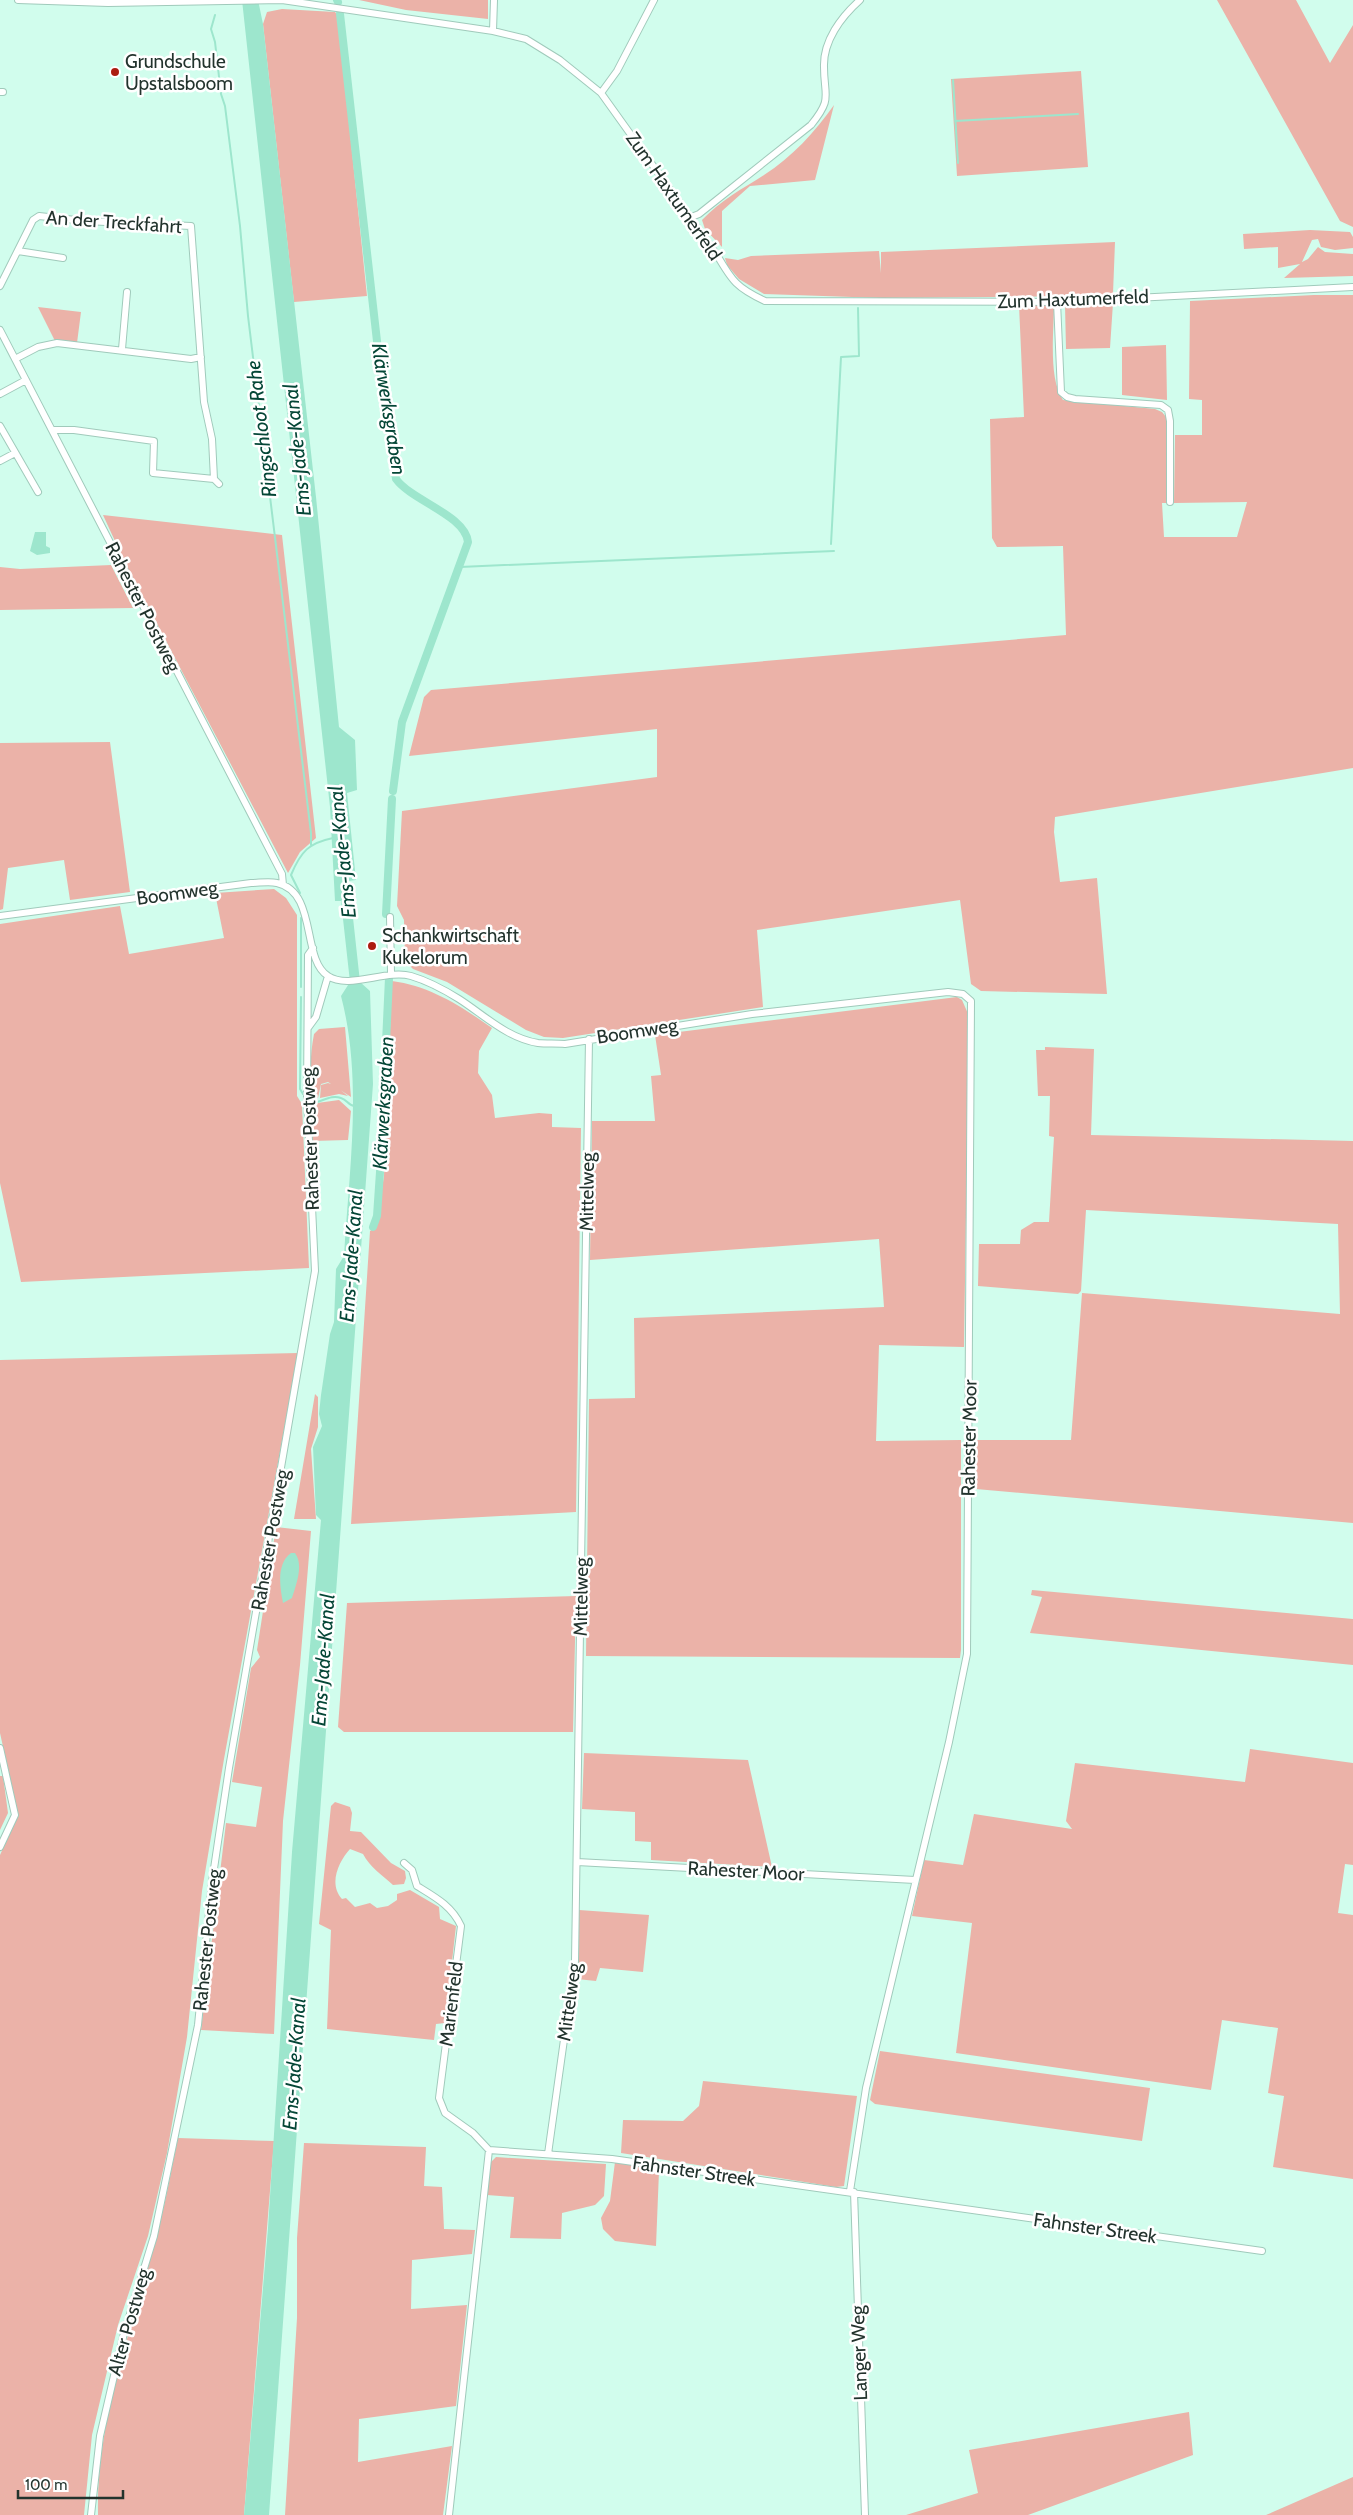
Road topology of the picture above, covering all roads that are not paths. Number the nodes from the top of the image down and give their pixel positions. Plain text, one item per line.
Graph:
1 (18, 0) edge
2 (494, 0) edge
3 (654, 0) edge
4 (860, 0) edge
5 (78, 1) edge
6 (493, 31) junction
7 (601, 93) junction
8 (690, 218) junction
9 (18, 251) junction
10 (63, 258) dead end
11 (0, 286) edge
12 (1353, 286) edge
13 (127, 292) dead end
14 (1057, 302) junction
15 (0, 330) edge
16 (122, 350) junction
17 (201, 357) junction
18 (15, 359) junction
19 (26, 380) junction
20 (0, 394) edge
21 (0, 426) edge
22 (53, 430) junction
23 (15, 454) junction
24 (0, 461) edge
25 (38, 492) dead end
26 (1170, 502) dead end
27 (283, 885) junction
28 (0, 916) edge
29 (390, 917) dead end
30 (313, 948) junction
31 (391, 974) junction
32 (328, 976) junction
33 (964, 994) joint
34 (307, 1029) junction
35 (589, 1039) junction
36 (0, 1748) edge
37 (0, 1847) edge
38 (577, 1862) junction
39 (404, 1863) dead end
40 (915, 1880) junction
41 (176, 2130) joint
42 (489, 2150) junction
43 (548, 2154) junction
44 (852, 2192) junction
45 (1262, 2251) dead end
46 (91, 2515) edge
47 (449, 2515) edge
48 (865, 2515) edge

1 - 5 street, Zum Haxtumerfeld
2 - 6 street
3 - 7 street
4 - 8 street
5 - 6 street, Zum Haxtumerfeld
6 - 7 street, Zum Haxtumerfeld
7 - 8 street, Zum Haxtumerfeld
8 - 14 street, Zum Haxtumerfeld
9 - 10 street, An der Treckfahrt
9 - 11 street, An der Treckfahrt
9 - 17 street, An der Treckfahrt
12 - 14 street, Zum Haxtumerfeld
13 - 16 street
14 - 26 street
15 - 18 street, Rahester Postweg
16 - 17 street
16 - 18 street
17 - 22 street
18 - 19 street, Rahester Postweg
19 - 20 street
19 - 22 street, Rahester Postweg
21 - 23 street
22 - 27 street, Rahester Postweg
23 - 24 street
23 - 25 street
27 - 28 street, Boomweg
27 - 30 street
29 - 31 street
30 - 32 street
30 - 34 street, Rahester Postweg
31 - 32 street, Boomweg
31 - 35 street, Boomweg
32 - 34 street
33 - 35 street, Boomweg
33 - 40 street, Rahester Moor
34 - 41 street, Rahester Postweg
35 - 38 street, Mittelweg
36 - 37 street
38 - 40 street, Rahester Moor
38 - 43 street, Mittelweg
39 - 42 street, Marienfeld
40 - 44 street, Rahester Moor
41 - 46 street, Alter Postweg
42 - 43 street, Fahnster Streek
42 - 47 street
43 - 44 street, Fahnster Streek
44 - 45 street, Fahnster Streek
44 - 48 street, Langer Weg

